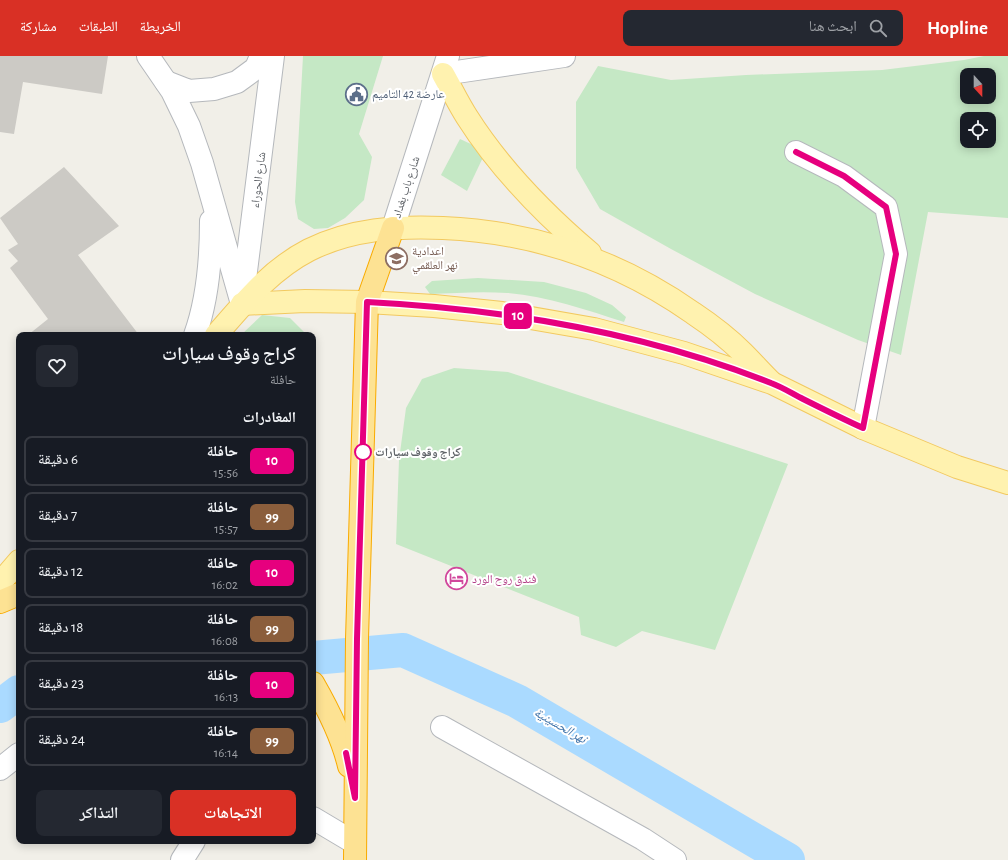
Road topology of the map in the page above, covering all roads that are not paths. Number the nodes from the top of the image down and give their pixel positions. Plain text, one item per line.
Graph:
1 (148, 56) edge
2 (262, 56) edge
3 (273, 56) edge
4 (564, 56) edge
5 (446, 65) edge
6 (166, 82) junction
7 (796, 152) dead end
8 (202, 163) junction
9 (393, 228) junction
10 (601, 261) junction
11 (367, 302) junction
12 (242, 304) junction
13 (196, 332) edge
14 (219, 332) edge
15 (772, 383) junction
16 (863, 428) junction
17 (1008, 483) edge
18 (16, 564) edge
19 (0, 583) edge
20 (16, 595) edge
21 (0, 602) edge
22 (316, 688) edge
23 (442, 727) dead end
24 (351, 753) junction
25 (16, 756) edge
26 (0, 769) edge
27 (316, 820) edge
28 (192, 844) edge
29 (355, 852) edge
30 (182, 860) edge
31 (675, 860) edge

1 - 6 street
2 - 6 street
3 - 12 street, شارع الحوراء
4 - 5 street
5 - 9 street, شارع باب بغداد
5 - 10 main road
6 - 8 street
7 - 16 street
8 - 12 street
8 - 13 street
9 - 10 main road
9 - 11 highway
9 - 12 main road, شارع باب بغداد
10 - 15 main road
11 - 12 main road
11 - 15 main road
11 - 24 highway
12 - 14 main road, شارع باب بغداد
15 - 16 main road
16 - 17 main road
18 - 19 main road
20 - 21 highway
22 - 24 highway
23 - 31 street
24 - 29 highway
25 - 26 street
27 - 29 street
28 - 30 street

